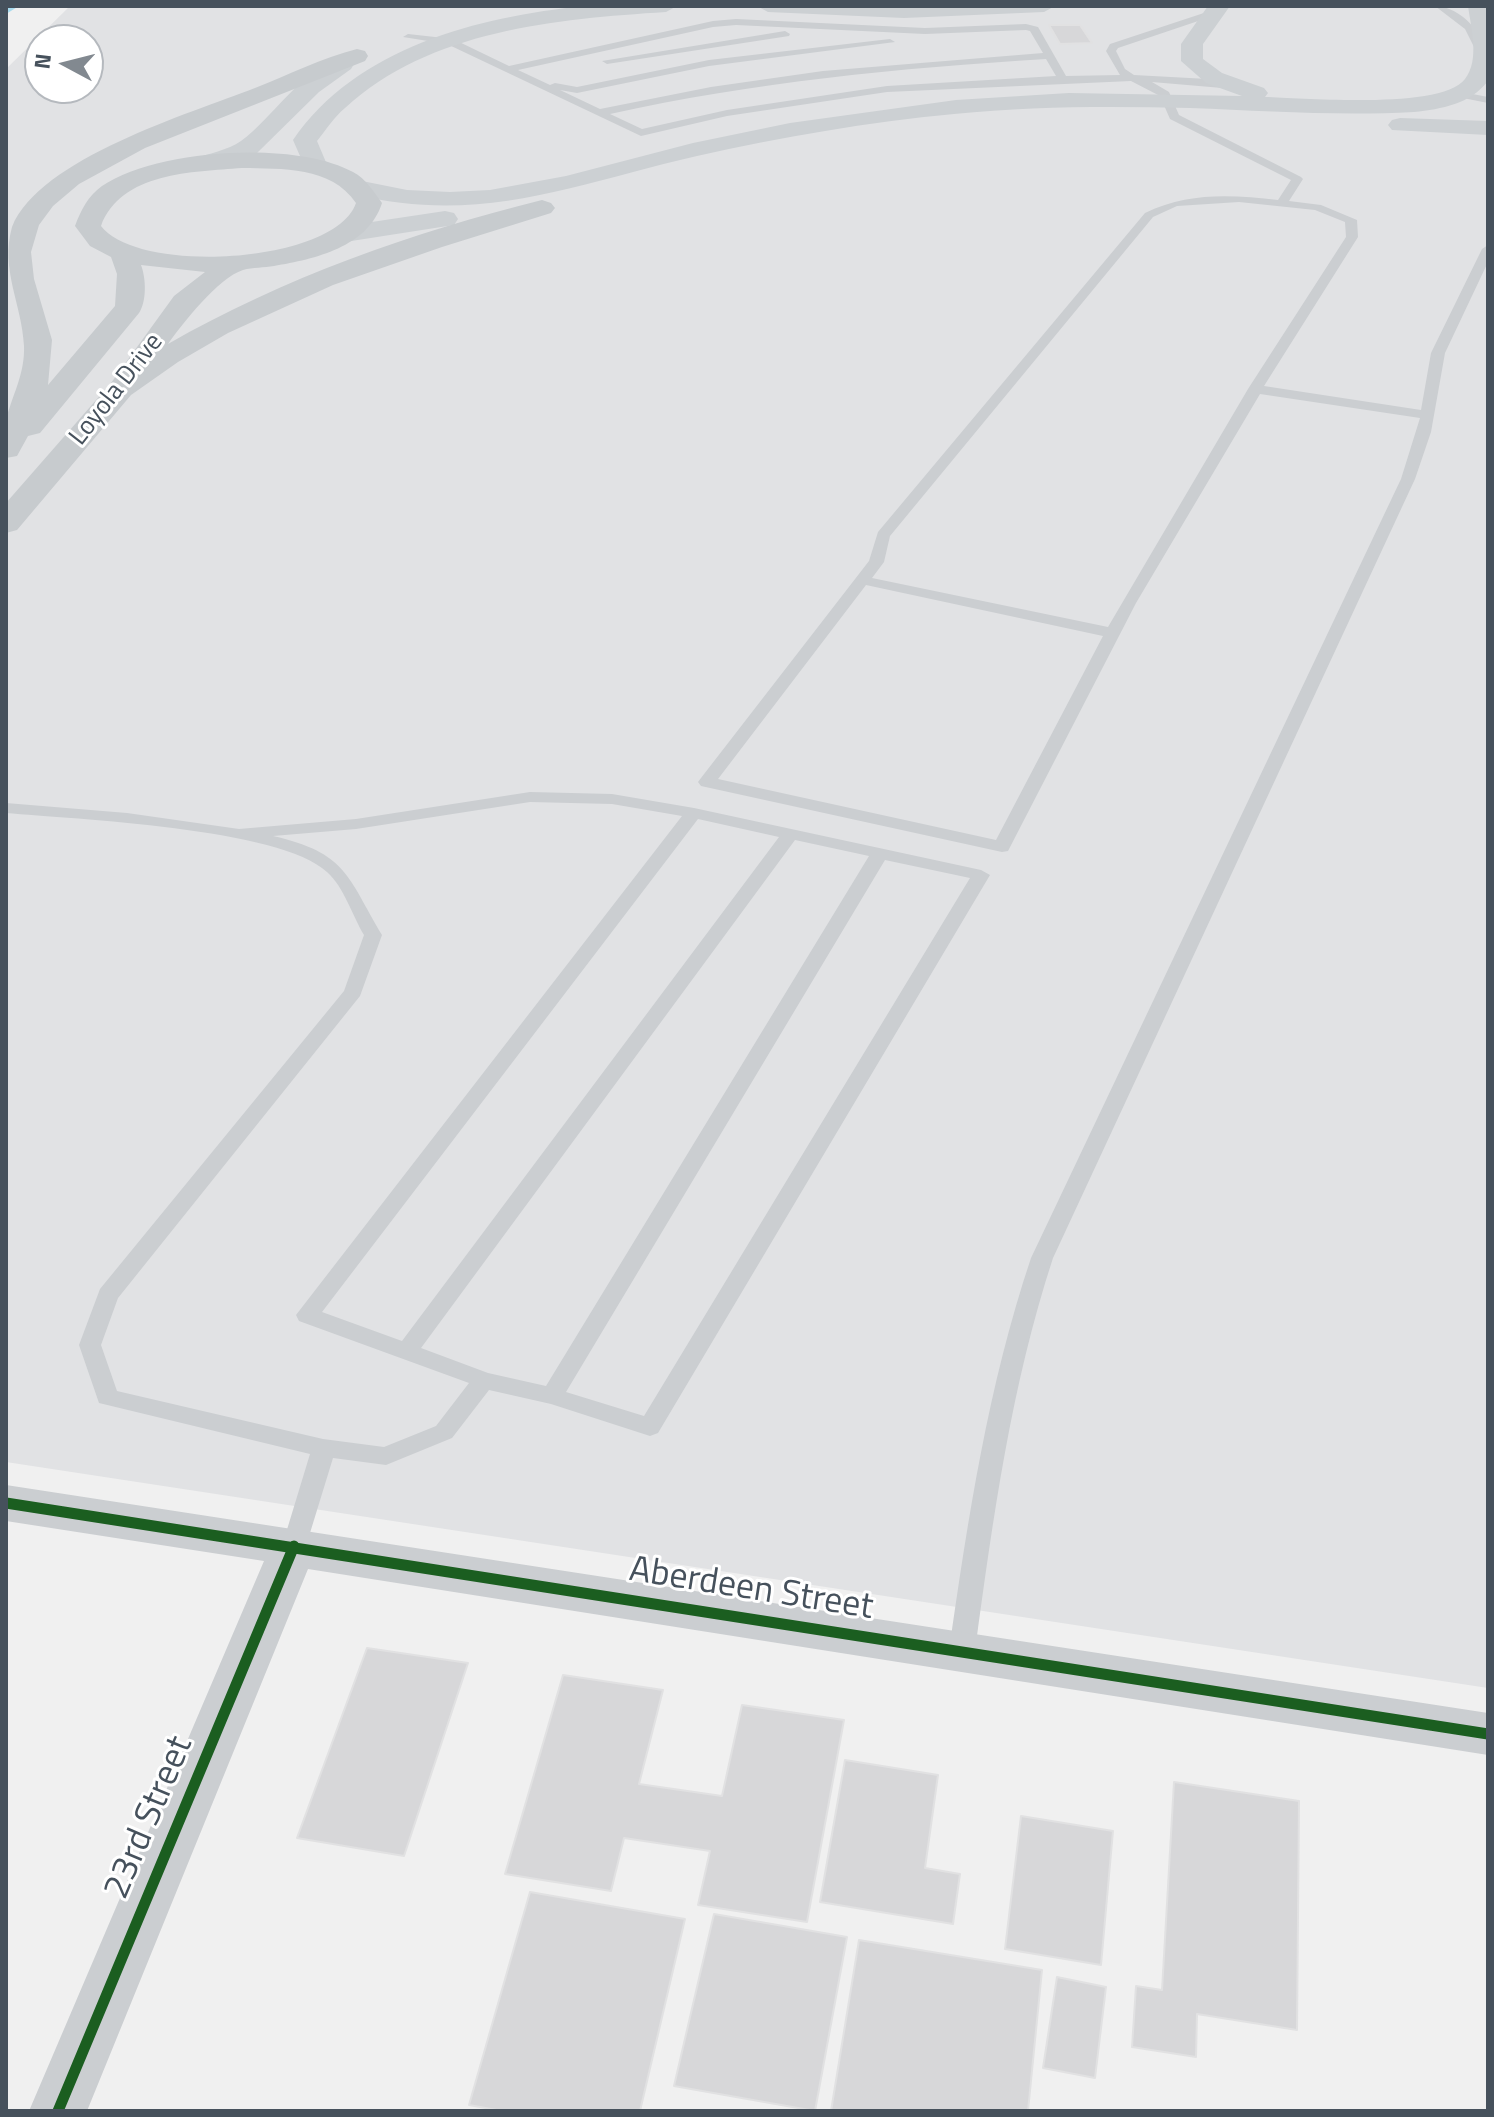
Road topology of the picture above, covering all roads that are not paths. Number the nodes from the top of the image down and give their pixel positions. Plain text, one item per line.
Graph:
1 (532, 6) edge
2 (666, 6) edge
3 (1044, 6) edge
4 (1431, 6) edge
5 (1440, 6) edge
6 (1218, 9) edge
7 (1471, 14) edge
8 (774, 15) edge
9 (836, 28) junction
10 (903, 30) junction
11 (1038, 34) junction
12 (408, 37) junction
13 (449, 41) junction
14 (357, 56) junction
15 (1050, 56) junction
16 (1485, 56) edge
17 (593, 64) dead end
18 (514, 68) junction
19 (551, 78) junction
20 (1132, 78) junction
21 (1063, 79) junction
22 (1240, 89) junction
23 (1457, 94) junction
24 (1488, 100) edge
25 (1325, 105) junction
26 (1171, 109) junction
27 (599, 113) junction
28 (1488, 128) edge
29 (202, 164) junction
30 (316, 167) junction
31 (362, 189) junction
32 (1282, 203) junction
33 (542, 208) junction
34 (345, 234) junction
35 (1488, 249) edge
36 (122, 252) junction
37 (234, 263) junction
38 (121, 389) junction
39 (1255, 389) junction
40 (1427, 415) junction
41 (6, 449) edge
42 (6, 455) edge
43 (6, 523) edge
44 (862, 580) junction
45 (1113, 633) junction
46 (6, 808) edge
47 (694, 813) junction
48 (243, 833) junction
49 (790, 834) junction
50 (880, 853) junction
51 (407, 1351) junction
52 (484, 1380) junction
53 (552, 1396) junction
54 (323, 1448) junction
55 (6, 1503) edge
56 (294, 1546) junction
57 (962, 1651) junction
58 (1488, 1734) edge
59 (58, 2111) edge

1 - 12 main road
2 - 13 main road
3 - 8 main road
4 - 7 lane
5 - 7 lane
6 - 20 lane
6 - 22 main road
7 - 16 main road
8 - 9 lane
8 - 18 lane
9 - 10 lane
9 - 17 lane
10 - 11 lane
10 - 19 lane
11 - 15 lane
11 - 19 lane
12 - 13 lane
12 - 14 main road
13 - 18 lane
13 - 30 main road
14 - 29 main road
14 - 41 main road
15 - 21 lane
15 - 27 lane
16 - 23 main road
18 - 19 lane
18 - 27 lane
20 - 21 lane
20 - 22 lane
20 - 26 lane
21 - 27 lane
22 - 25 main road
23 - 24 lane
23 - 25 main road
25 - 26 main road
26 - 28 main road
26 - 31 main road
26 - 32 lane
26 - 33 main road
29 - 30 main road
29 - 36 main road
30 - 31 main road
31 - 34 main road
32 - 39 lane
32 - 44 lane
33 - 34 main road
33 - 38 main road
34 - 37 main road
35 - 40 lane
36 - 37 main road
36 - 42 main road, Loyola Drive
37 - 38 main road, Loyola Drive
38 - 43 main road, Loyola Drive
39 - 40 lane
39 - 45 lane
40 - 57 lane
44 - 45 lane
44 - 45 lane
46 - 48 lane
47 - 48 lane
47 - 49 lane
47 - 51 lane
48 - 54 lane
49 - 50 lane
49 - 51 lane
50 - 53 lane
50 - 53 lane
51 - 52 lane
52 - 53 lane
52 - 54 lane
54 - 56 lane
55 - 56 street, Aberdeen Street
56 - 57 street, Aberdeen Street
56 - 59 street, 23rd Street
57 - 58 street, Aberdeen Street

